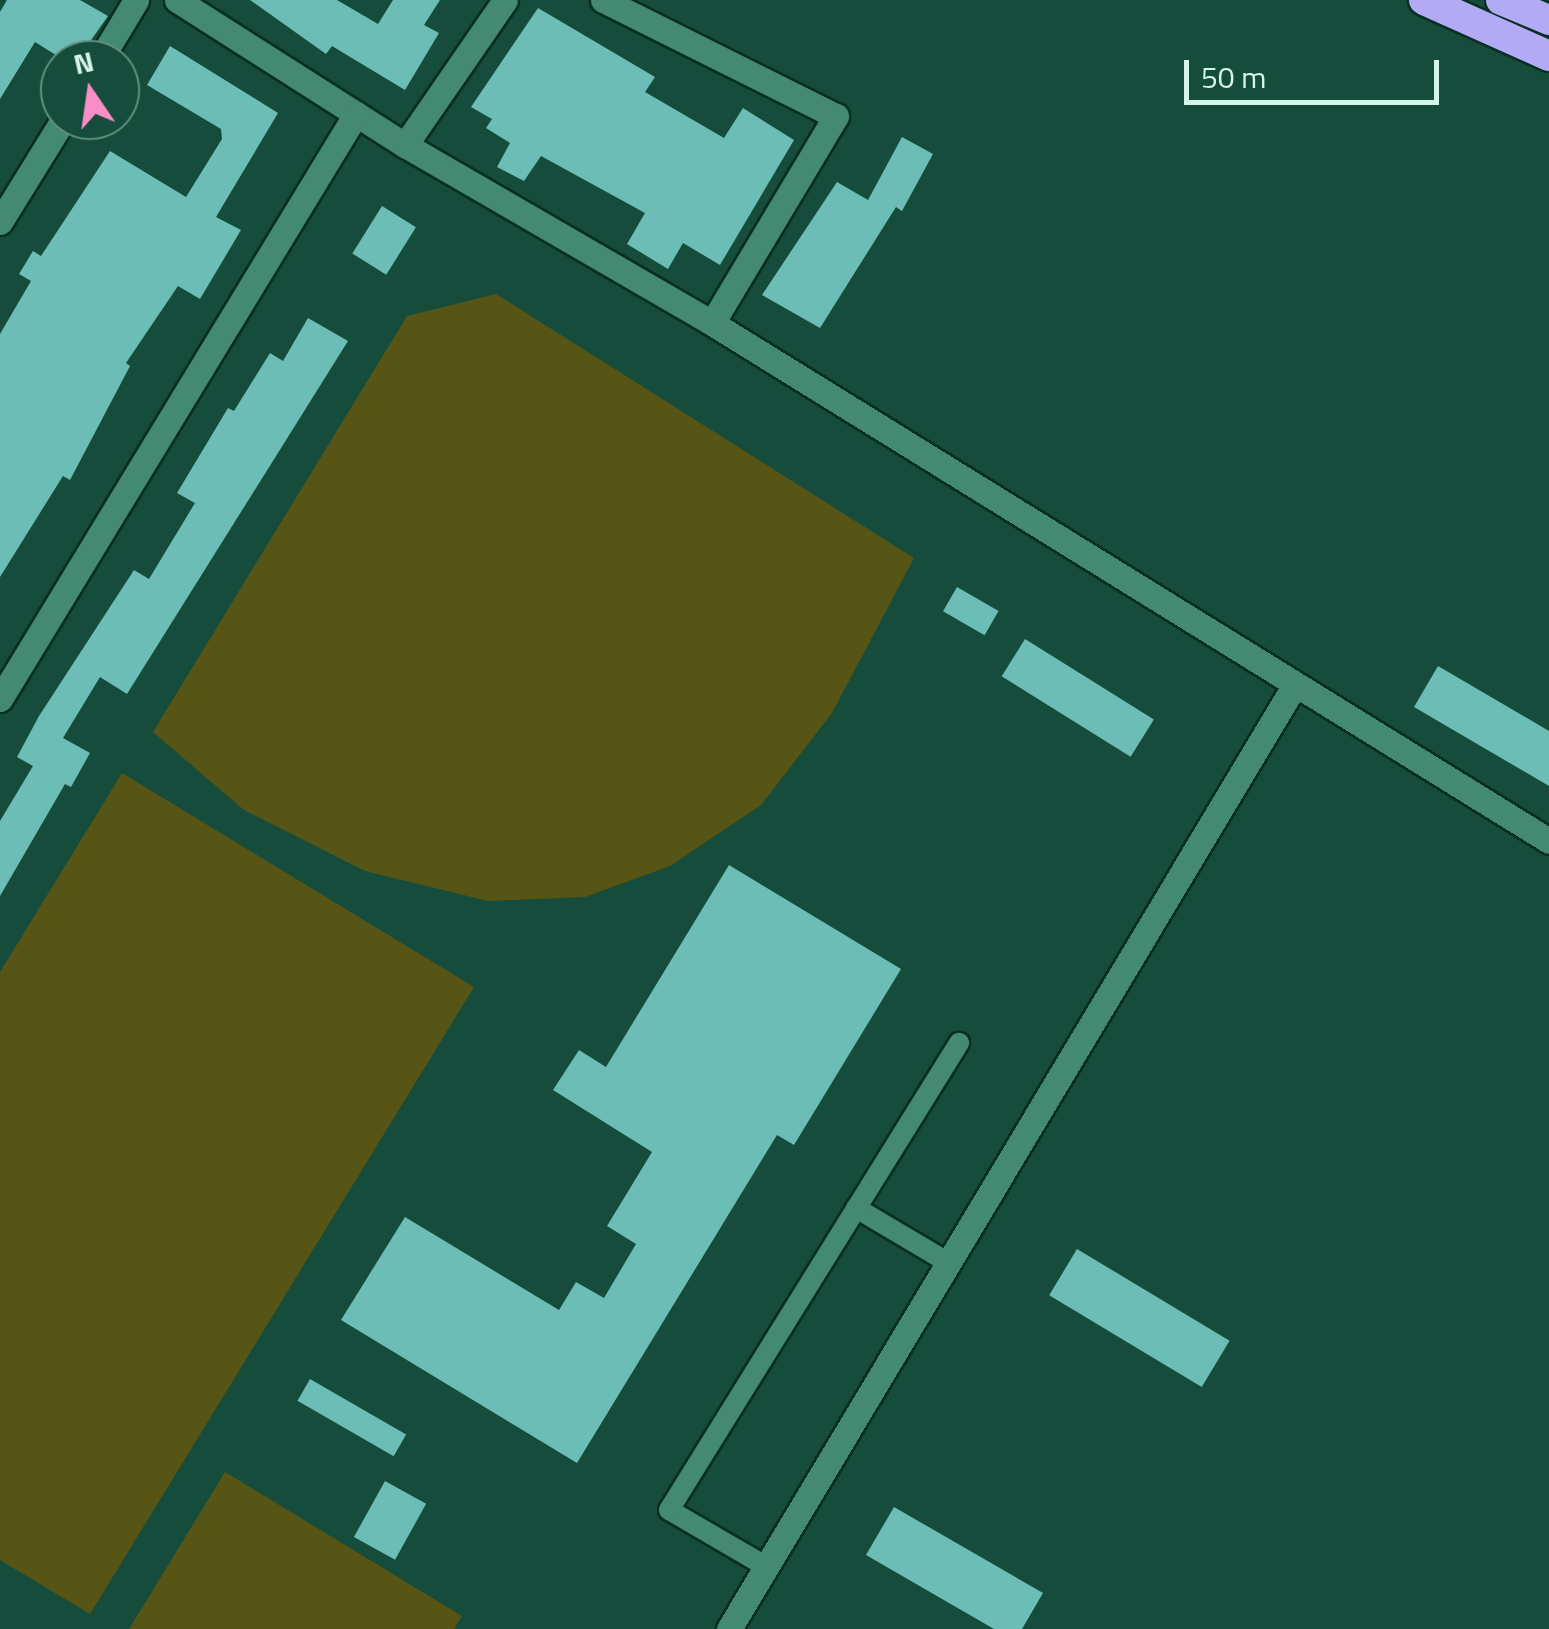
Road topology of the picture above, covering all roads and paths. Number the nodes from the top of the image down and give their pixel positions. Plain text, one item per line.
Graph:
1 (136, 0) edge
2 (177, 0) edge
3 (506, 0) edge
4 (604, 0) edge
5 (1424, 0) edge
6 (1501, 0) edge
7 (1549, 20) edge
8 (112, 40) edge
9 (1549, 56) edge
10 (356, 114) junction
11 (51, 140) edge
12 (404, 145) junction
13 (0, 222) edge
14 (712, 323) junction
15 (1294, 686) junction
16 (0, 699) edge
17 (1549, 840) edge
18 (959, 1043) dead end
19 (856, 1208) junction
20 (949, 1262) junction
21 (767, 1567) junction
22 (730, 1629) edge

1 - 8 street
2 - 10 street
3 - 12 street
4 - 14 street
5 - 9 highway
6 - 7 highway
10 - 12 street
10 - 16 street
11 - 13 street
12 - 14 street
14 - 15 street
15 - 17 street
15 - 20 street
18 - 19 lane
19 - 20 lane
19 - 21 lane
20 - 21 street
21 - 22 street

